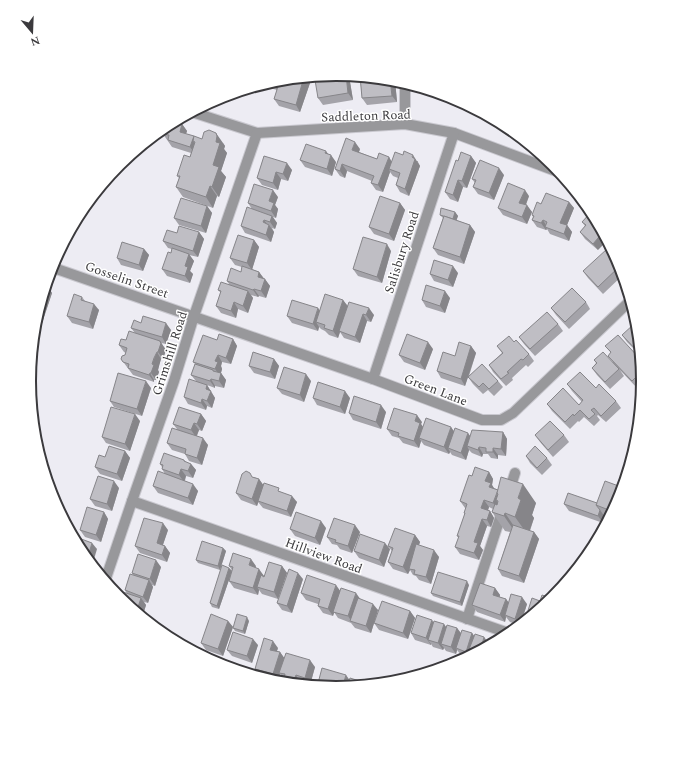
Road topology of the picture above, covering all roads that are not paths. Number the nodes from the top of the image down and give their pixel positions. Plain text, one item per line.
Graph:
1 (405, 89) edge
2 (199, 114) edge
3 (405, 124) junction
4 (257, 133) junction
5 (454, 134) junction
6 (548, 168) edge
7 (58, 269) edge
8 (627, 304) edge
9 (194, 316) junction
10 (373, 379) junction
11 (515, 473) dead end
12 (132, 500) junction
13 (107, 575) edge
14 (467, 619) junction
15 (501, 632) edge

1 - 3 street
2 - 4 street, Saddleton Road
3 - 4 street, Saddleton Road
3 - 5 street, Saddleton Road
4 - 9 street, Grimshill Road
5 - 6 street, Saddleton Road
5 - 10 street, Salisbury Road
7 - 9 street, Gosselin Street
8 - 10 street, Green Lane
9 - 10 street, Green Lane
9 - 12 street, Grimshill Road
11 - 14 street
12 - 13 street, Grimshill Road
12 - 14 street, Hillview Road
14 - 15 street, Hillview Road

